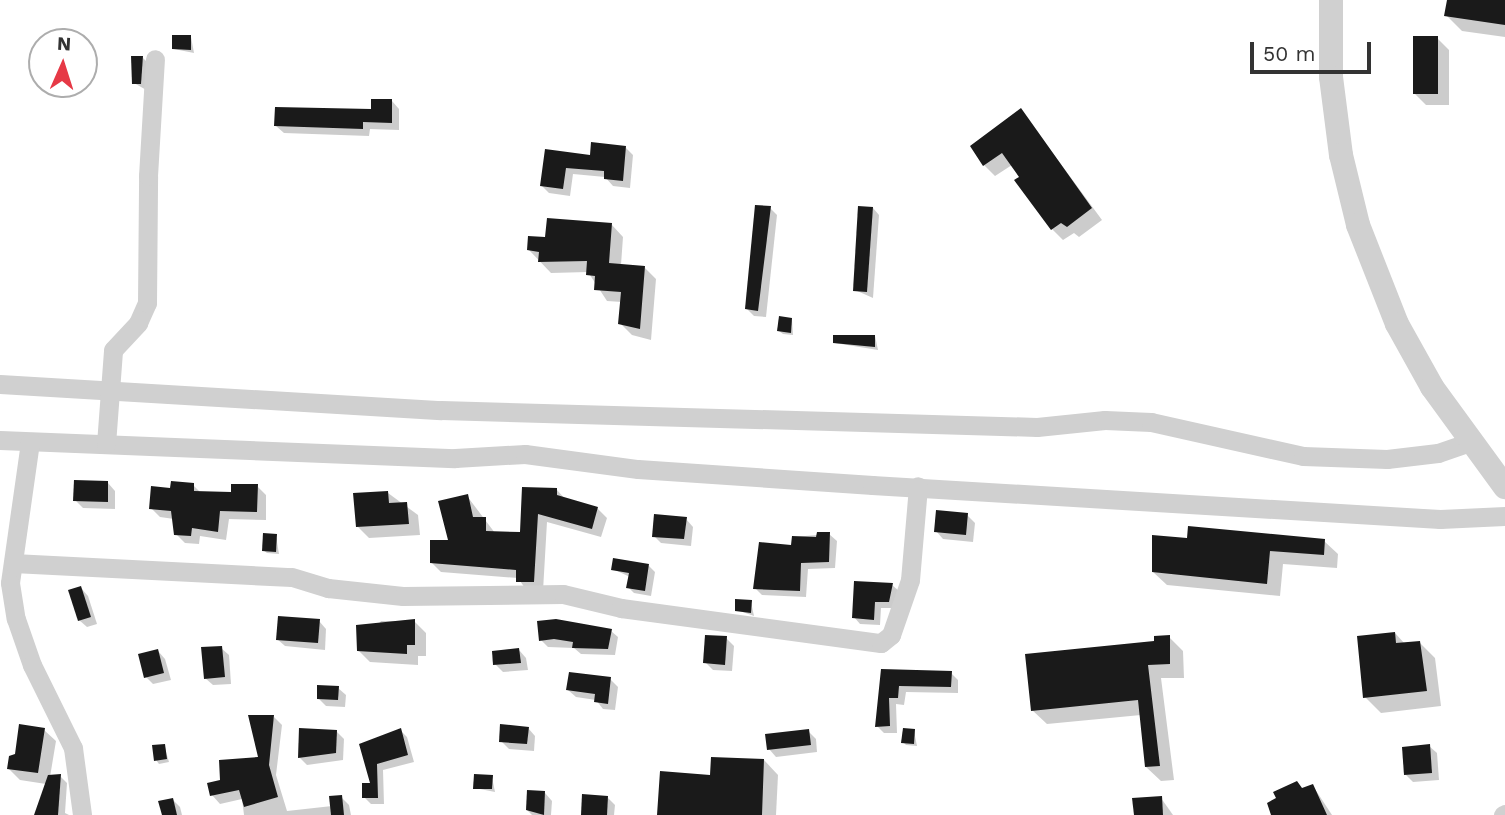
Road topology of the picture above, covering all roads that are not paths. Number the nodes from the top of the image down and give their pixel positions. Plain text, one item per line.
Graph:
1 (1331, 0) edge
2 (155, 58) dead end
3 (0, 384) edge
4 (110, 391) junction
5 (0, 440) edge
6 (1472, 441) junction
7 (30, 442) junction
8 (106, 444) junction
9 (918, 486) junction
10 (1505, 487) edge
11 (1505, 516) edge
12 (13, 563) junction
13 (82, 815) edge

1 - 6 street
2 - 4 street
3 - 4 street
4 - 6 street
4 - 8 street
5 - 7 street
6 - 10 street
7 - 8 street
7 - 12 street
8 - 9 street
9 - 11 street
9 - 12 street
12 - 13 street

